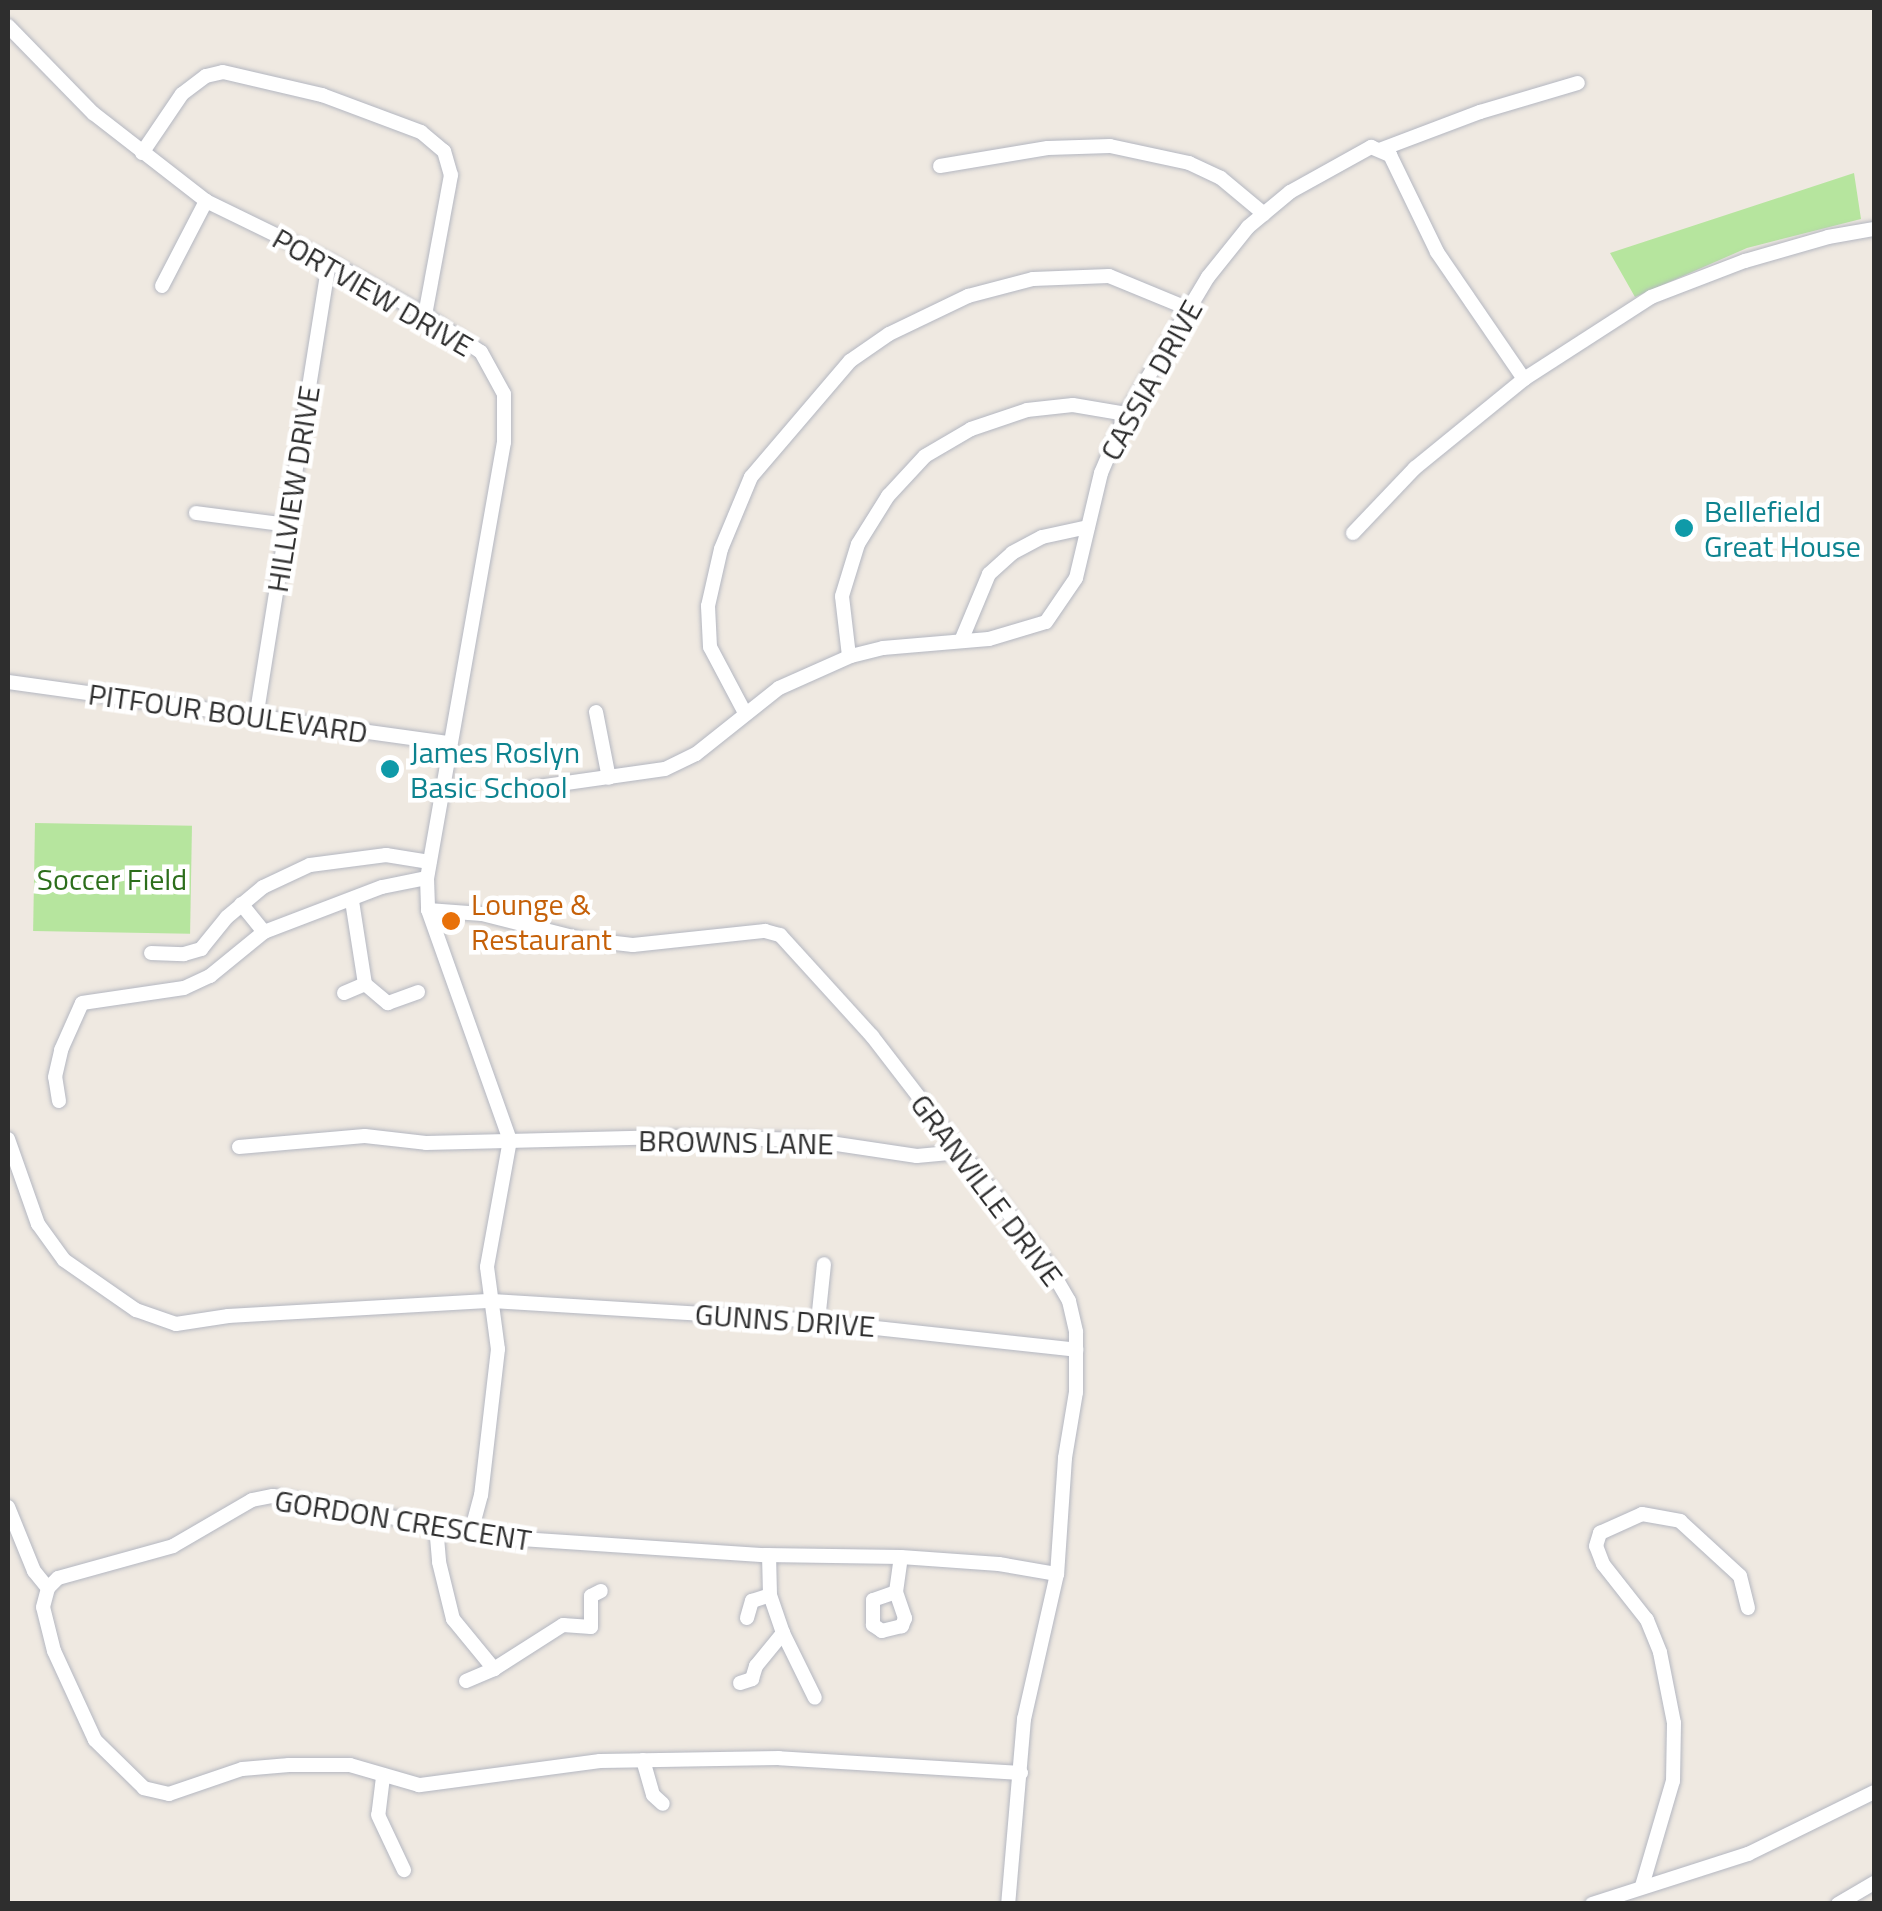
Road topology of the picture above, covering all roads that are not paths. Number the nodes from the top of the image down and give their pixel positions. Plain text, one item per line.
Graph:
1 (8, 26) edge
2 (1578, 84) dead end
3 (1382, 148) junction
4 (142, 152) junction
5 (940, 166) dead end
6 (206, 201) junction
7 (1264, 214) junction
8 (1874, 230) edge
9 (329, 260) junction
10 (162, 286) dead end
11 (1189, 309) junction
12 (425, 315) junction
13 (1524, 379) junction
14 (1126, 414) junction
15 (196, 513) dead end
16 (288, 525) junction
17 (1088, 527) junction
18 (1354, 532) dead end
19 (961, 641) junction
20 (849, 656) junction
21 (8, 682) edge
22 (596, 712) dead end
23 (745, 712) junction
24 (256, 718) junction
25 (448, 743) junction
26 (609, 778) junction
27 (532, 788) dead end
28 (428, 870) junction
29 (352, 901) junction
30 (241, 904) junction
31 (428, 910) junction
32 (264, 932) junction
33 (151, 953) dead end
34 (366, 984) junction
35 (418, 992) dead end
36 (344, 993) dead end
37 (59, 1101) dead end
38 (8, 1139) edge
39 (510, 1140) junction
40 (240, 1147) dead end
41 (960, 1152) junction
42 (824, 1264) dead end
43 (492, 1301) junction
44 (818, 1321) junction
45 (1076, 1350) junction
46 (8, 1508) edge
47 (436, 1526) junction
48 (471, 1532) junction
49 (769, 1555) junction
50 (901, 1557) junction
51 (1056, 1574) junction
52 (48, 1588) junction
53 (601, 1592) dead end
54 (896, 1592) dead end
55 (770, 1594) junction
56 (1748, 1608) dead end
57 (748, 1618) dead end
58 (783, 1633) junction
59 (494, 1669) junction
60 (466, 1682) dead end
61 (740, 1683) dead end
62 (814, 1698) dead end
63 (643, 1760) junction
64 (1021, 1774) junction
65 (383, 1777) junction
66 (1874, 1792) edge
67 (662, 1804) dead end
68 (404, 1870) dead end
69 (1874, 1883) edge
70 (1642, 1886) junction
71 (1008, 1904) edge
72 (1592, 1904) edge
73 (1838, 1904) edge

1 - 4 street, PORTVIEW DRIVE
2 - 3 street, CASSIA DRIVE
3 - 7 street, CASSIA DRIVE
3 - 13 street
4 - 6 street, PORTVIEW DRIVE
4 - 12 street
5 - 7 street
6 - 9 street, PORTVIEW DRIVE
6 - 10 street
7 - 11 street, CASSIA DRIVE
8 - 13 street
9 - 12 street, PORTVIEW DRIVE
9 - 16 street, HILLVIEW DRIVE
11 - 14 street, CASSIA DRIVE
11 - 23 street
12 - 25 street, PORTVIEW DRIVE
13 - 18 street
14 - 17 street, CASSIA DRIVE
14 - 20 street
15 - 16 street
16 - 24 street, HILLVIEW DRIVE
17 - 19 street
17 - 19 street, CASSIA DRIVE
19 - 20 street, CASSIA DRIVE
20 - 23 street, CASSIA DRIVE
21 - 24 street, PITFOUR BOULEVARD
22 - 26 street
23 - 26 street, CASSIA DRIVE
24 - 25 street, PITFOUR BOULEVARD
25 - 28 street, PORTVIEW DRIVE
26 - 27 street, CASSIA DRIVE
28 - 29 street
28 - 30 street
28 - 31 street, PORTVIEW DRIVE
29 - 32 street
29 - 34 street
30 - 32 street
30 - 33 street
31 - 39 street, PORTVIEW DRIVE
31 - 41 street, GRANVILLE DRIVE
32 - 37 street
34 - 35 street
34 - 36 street
38 - 43 street, GUNNS DRIVE
39 - 40 street, BROWNS LANE
39 - 41 street, BROWNS LANE
39 - 43 street
41 - 45 street, GRANVILLE DRIVE
42 - 44 street
43 - 44 street, GUNNS DRIVE
43 - 48 street
44 - 45 street, GUNNS DRIVE
45 - 51 street, GRANVILLE DRIVE
46 - 52 street
47 - 48 street, GORDON CRESCENT
47 - 52 street, GORDON CRESCENT
47 - 59 street
48 - 49 street, GORDON CRESCENT
49 - 50 street, GORDON CRESCENT
49 - 55 street
50 - 51 street, GORDON CRESCENT
50 - 54 street
51 - 64 street, GRANVILLE DRIVE
52 - 65 street
53 - 59 street
55 - 57 street
55 - 58 street
56 - 70 street
58 - 61 street
58 - 62 street
59 - 60 street
63 - 64 street
63 - 65 street
63 - 67 street
64 - 71 street, GRANVILLE DRIVE
65 - 68 street
66 - 70 street
69 - 73 street
70 - 72 street

